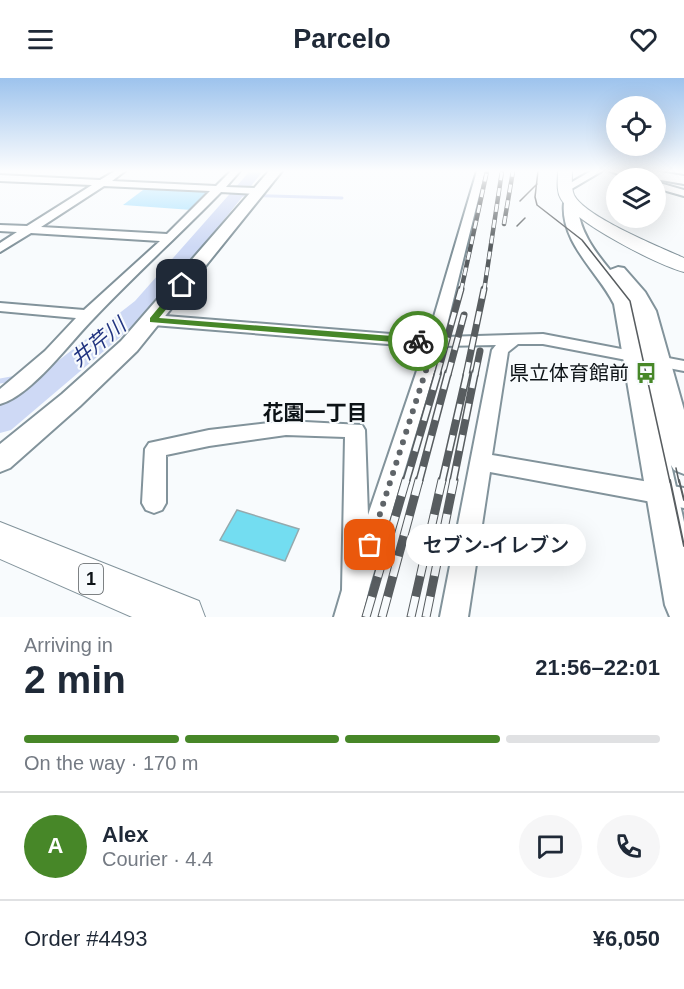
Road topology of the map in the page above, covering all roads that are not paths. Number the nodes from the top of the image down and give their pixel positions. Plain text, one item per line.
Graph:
1 (82, 196) edge
2 (210, 196) edge
3 (253, 196) edge
4 (474, 196) edge
5 (569, 196) edge
6 (580, 196) edge
7 (571, 208) junction
8 (0, 228) edge
9 (29, 230) junction
10 (170, 238) junction
11 (0, 248) edge
12 (684, 266) edge
13 (0, 307) edge
14 (88, 315) junction
15 (153, 320) junction
16 (514, 340) junction
17 (435, 342) junction
18 (646, 358) junction
19 (684, 366) edge
20 (0, 398) edge
21 (0, 460) edge
22 (481, 462) junction
23 (684, 462) edge
24 (673, 496) edge
25 (154, 503) dead end
26 (0, 540) edge
27 (678, 546) edge
28 (356, 590) junction
29 (684, 605) edge
30 (183, 617) edge
31 (348, 617) edge
32 (454, 617) edge

1 - 9 street
2 - 10 street
3 - 15 street
4 - 17 street
5 - 7 main road
6 - 7 street
7 - 12 main road
7 - 18 street
8 - 9 street
9 - 10 street
9 - 11 street
10 - 14 street
13 - 14 street
14 - 20 street
15 - 17 street
15 - 21 street
16 - 17 street
16 - 18 street
16 - 22 street
17 - 28 street
18 - 19 street
18 - 23 street
18 - 24 street
22 - 24 street
22 - 32 street
24 - 27 street
25 - 28 street
26 - 30 main road, 1
27 - 29 street
28 - 31 street

